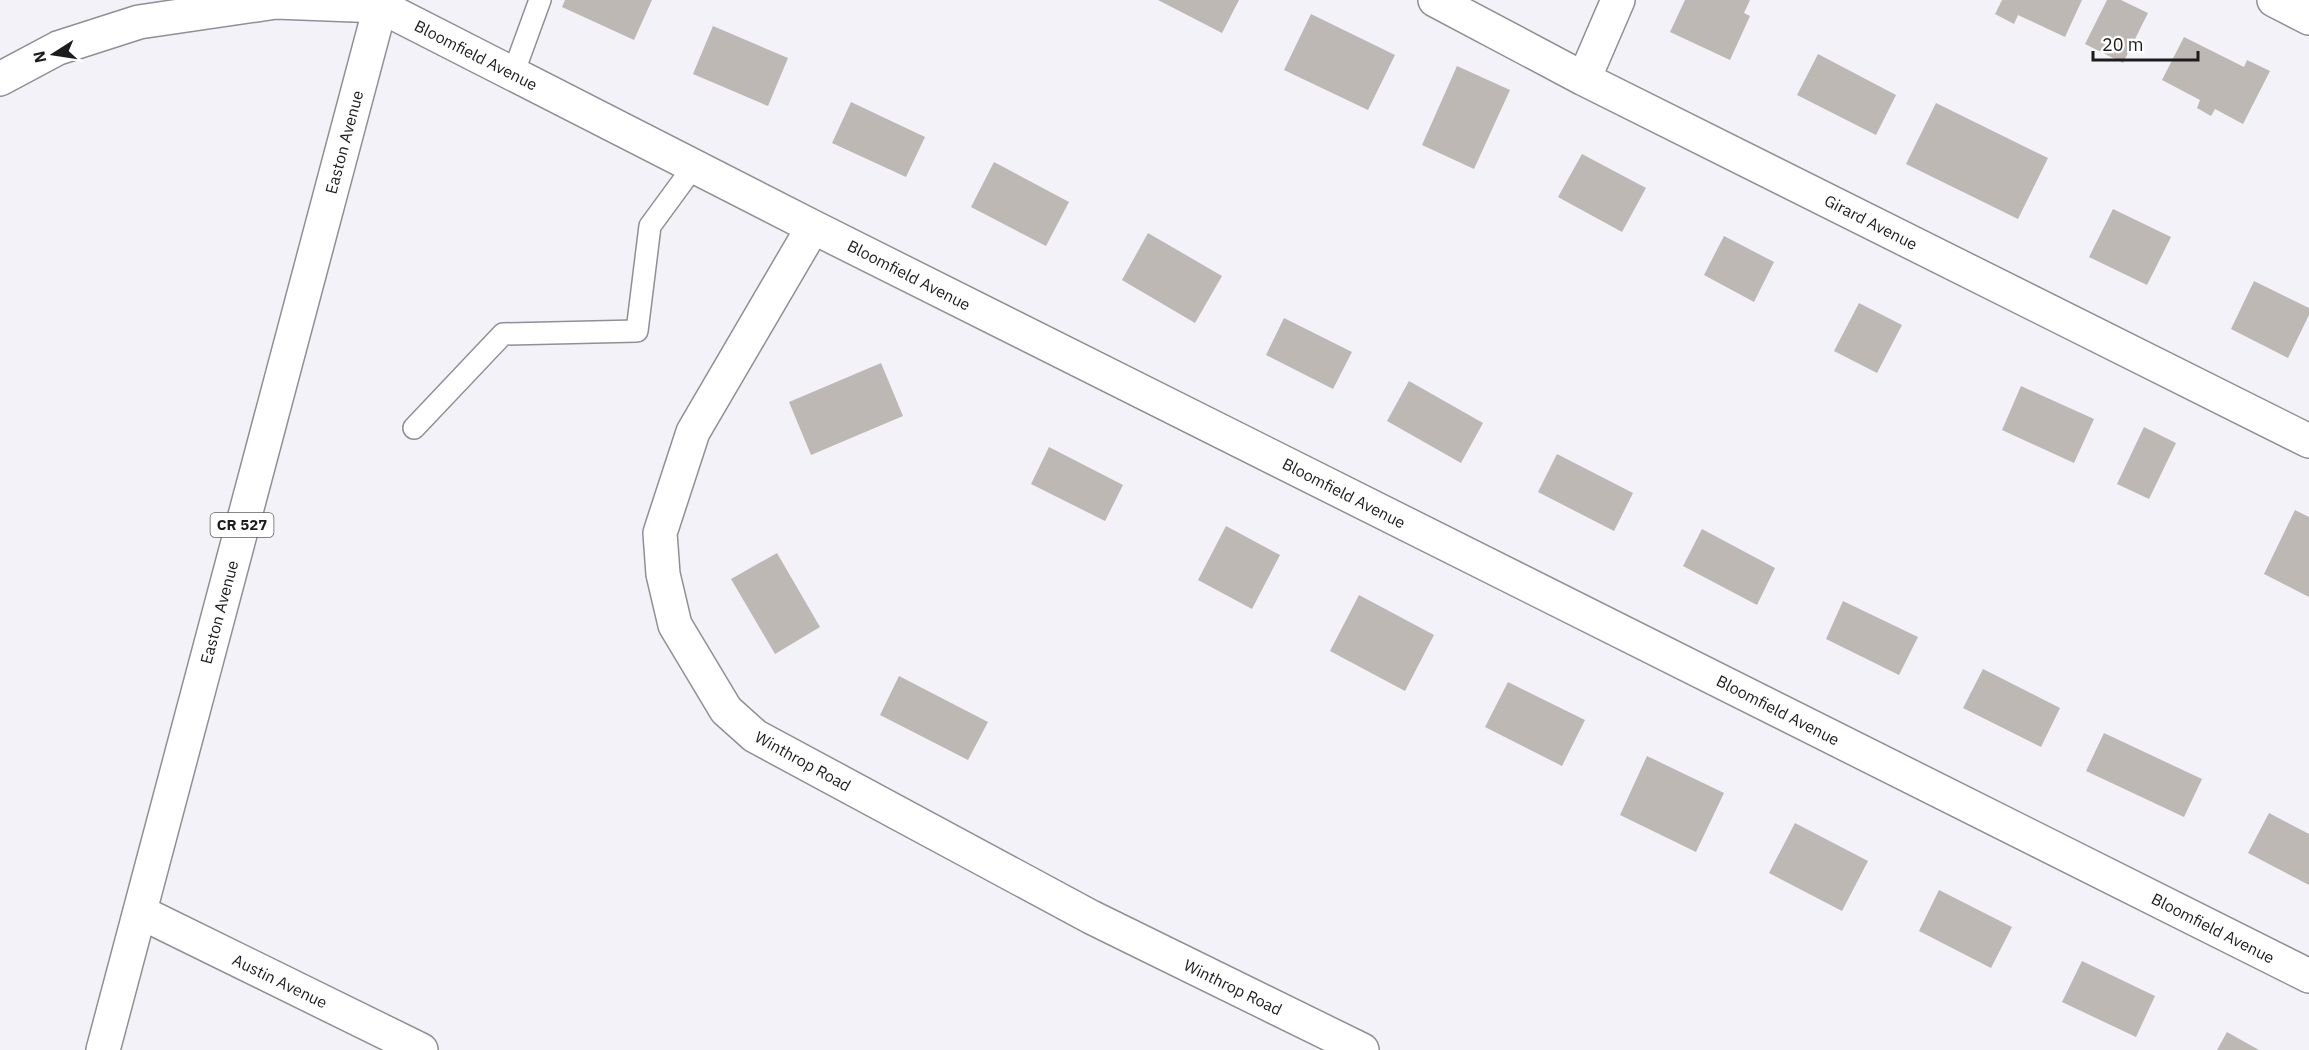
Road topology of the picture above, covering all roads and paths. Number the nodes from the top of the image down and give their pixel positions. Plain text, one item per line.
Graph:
1 (540, 0) edge
2 (1435, 0) edge
3 (1618, 0) edge
4 (2274, 0) edge
5 (381, 3) edge
6 (2309, 18) edge
7 (513, 74) junction
8 (0, 79) edge
9 (1584, 79) junction
10 (694, 166) junction
11 (813, 227) junction
12 (414, 428) dead end
13 (2309, 441) edge
14 (140, 912) junction
15 (2309, 976) edge
16 (103, 1050) edge
17 (421, 1050) edge
18 (1362, 1050) edge

1 - 7 lane
2 - 9 street, Girard Avenue
3 - 9 street
4 - 6 street
5 - 7 street, Bloomfield Avenue
5 - 8 street
5 - 14 street, Easton Avenue / CR 527
7 - 10 street, Bloomfield Avenue
9 - 13 street, Girard Avenue
10 - 11 street, Bloomfield Avenue
10 - 12 lane
11 - 15 street, Bloomfield Avenue
11 - 18 street, Winthrop Road
14 - 16 street, Easton Avenue / CR 527
14 - 17 street, Austin Avenue

